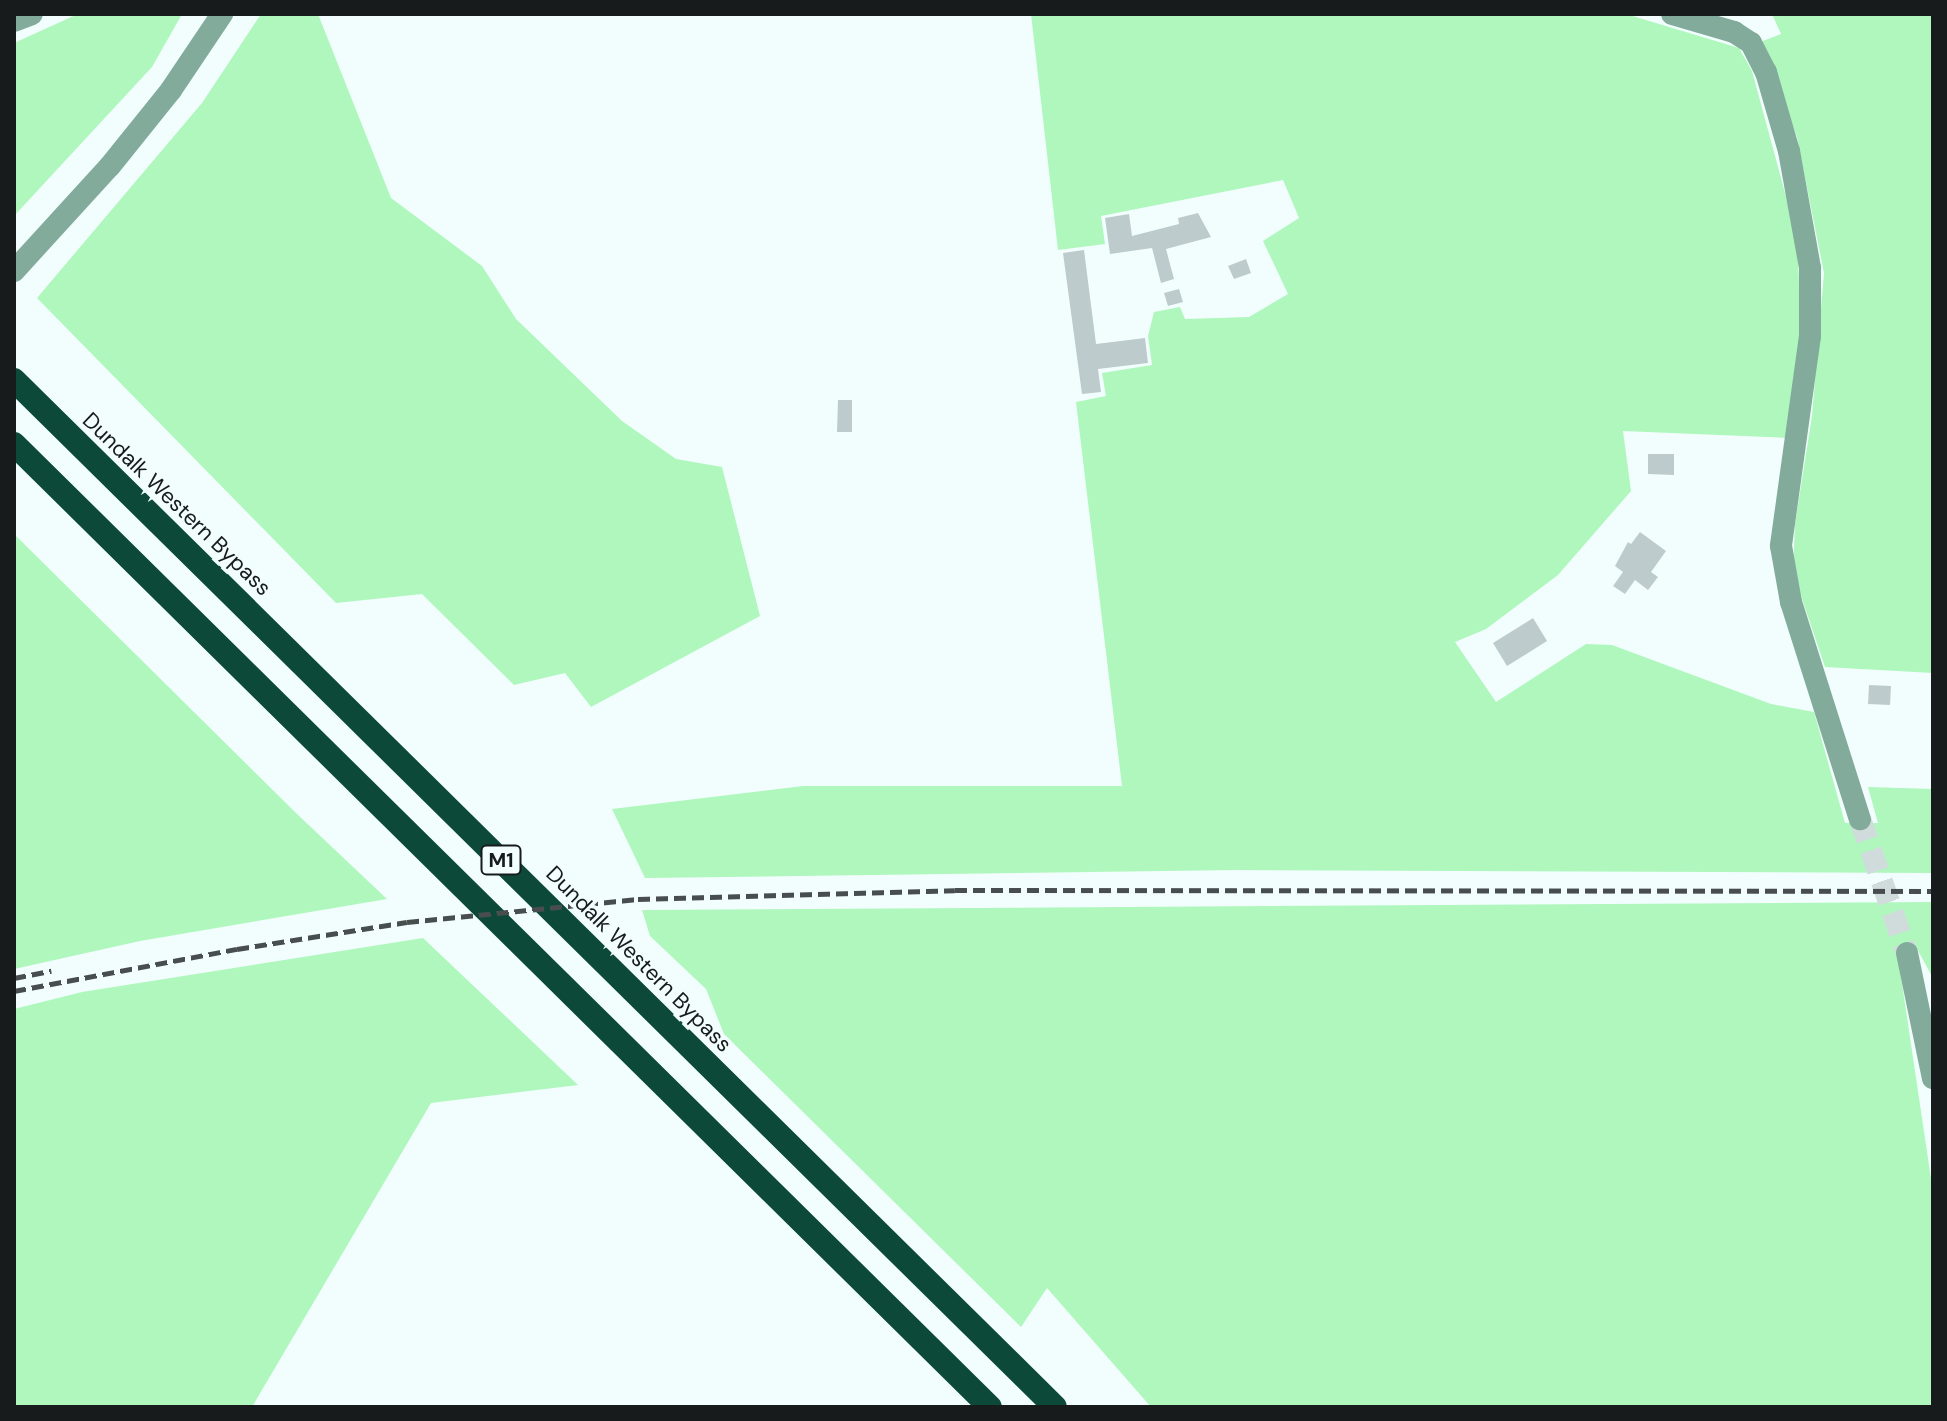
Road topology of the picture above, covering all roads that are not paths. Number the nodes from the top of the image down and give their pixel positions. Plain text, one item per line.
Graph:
1 (32, 14) edge
2 (222, 14) edge
3 (1672, 14) edge
4 (14, 21) edge
5 (14, 271) edge
6 (14, 380) edge
7 (14, 444) edge
8 (1860, 819) tunnel mouth
9 (1907, 953) tunnel mouth
10 (570, 993) junction
11 (1933, 1078) edge
12 (988, 1342) junction
13 (968, 1407) edge
14 (990, 1407) edge
15 (1055, 1407) edge
16 (1073, 1407) edge

1 - 4 street
2 - 5 street
3 - 8 street
6 - 12 highway, Dundalk Western Bypass / M1
7 - 10 highway, M1
9 - 11 street
10 - 13 highway
10 - 14 highway, M1
12 - 15 highway, Dundalk Western Bypass / M1
12 - 16 highway

